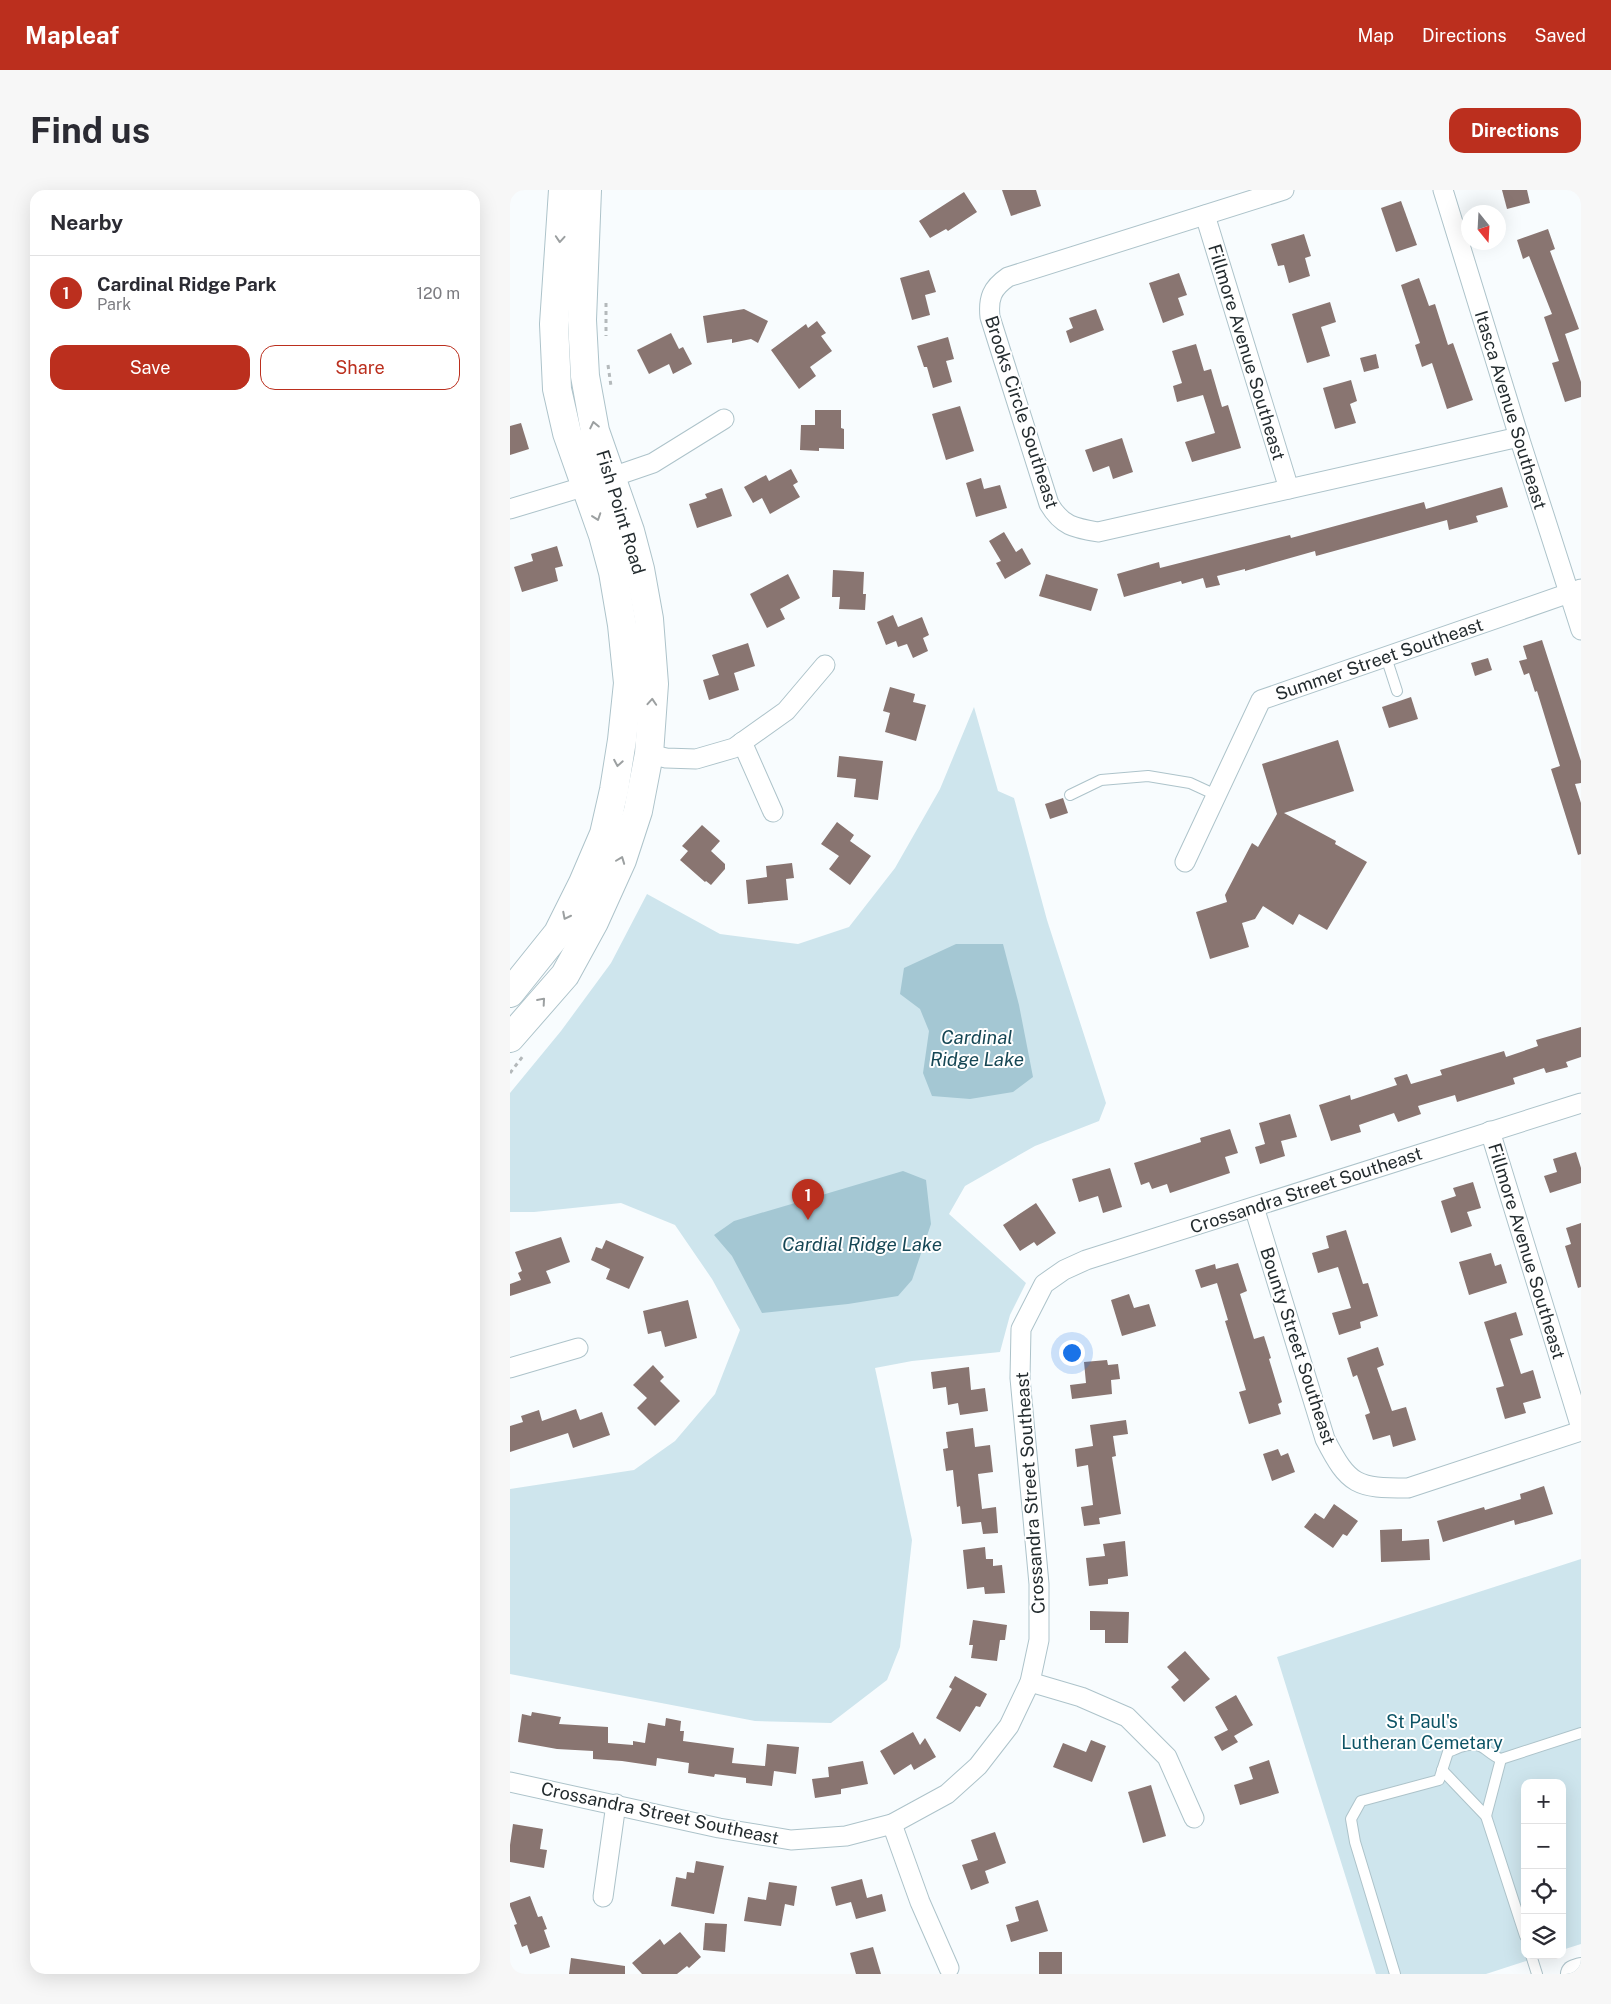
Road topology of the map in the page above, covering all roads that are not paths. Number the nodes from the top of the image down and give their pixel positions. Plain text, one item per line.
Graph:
1 (563, 190) edge
2 (587, 190) edge
3 (1284, 190) edge
4 (1443, 190) edge
5 (1205, 216) junction
6 (724, 418) dead end
7 (1519, 437) junction
8 (612, 477) junction
9 (586, 486) junction
10 (1290, 489) junction
11 (510, 509) edge
12 (1575, 591) edge
13 (1581, 630) edge
14 (1386, 657) junction
15 (825, 665) dead end
16 (1397, 691) dead end
17 (742, 742) junction
18 (649, 754) junction
19 (1070, 795) dead end
20 (1216, 795) junction
21 (773, 812) dead end
22 (1185, 862) dead end
23 (510, 993) edge
24 (513, 1028) edge
25 (1581, 1103) edge
26 (1490, 1131) junction
27 (1254, 1207) junction
28 (578, 1348) dead end
29 (510, 1368) edge
30 (1581, 1429) edge
31 (1030, 1682) junction
32 (1581, 1733) edge
33 (1501, 1759) junction
34 (1442, 1770) junction
35 (510, 1782) edge
36 (616, 1804) junction
37 (1486, 1816) junction
38 (1194, 1818) dead end
39 (892, 1824) junction
40 (603, 1897) dead end
41 (1521, 1924) edge
42 (1532, 1959) edge
43 (949, 1968) dead end
44 (1581, 1972) edge
45 (1395, 1974) edge
46 (1537, 1974) edge
47 (1575, 1974) edge

1 -> 9 street, Fish Point Road
8 -> 2 street, Fish Point Road
3 - 5 street, Brooks Circle Southeast
4 - 7 street, Itasca Avenue Southeast
5 - 10 street, Fillmore Avenue Southeast
5 - 10 street, Brooks Circle Southeast
6 - 8 street
7 - 10 street, Brooks Circle Southeast
7 - 12 street, Itasca Avenue Southeast
8 - 9 street
18 -> 8 street, Fish Point Road
9 - 11 street
9 -> 23 street, Fish Point Road
12 - 13 street, Itasca Avenue Southeast
12 - 14 street, Summer Street Southeast
14 - 16 lane
14 - 20 street, Summer Street Southeast
15 - 17 street
17 - 18 street
17 - 21 street
24 -> 18 street, Fish Point Road
19 - 20 lane
20 - 22 street, Summer Street Southeast
25 - 26 street, Crossandra Street Southeast
26 - 27 street, Crossandra Street Southeast
26 - 30 street, Fillmore Avenue Southeast
27 - 30 street, Bounty Street Southeast
27 - 31 street, Crossandra Street Southeast
28 - 29 street
31 - 38 street
31 - 39 street, Crossandra Street Southeast
32 - 33 lane
33 - 34 lane
33 - 37 lane
34 - 37 lane
34 - 45 lane
35 - 36 street, Crossandra Street Southeast
36 - 39 street, Crossandra Street Southeast
36 - 40 street
37 - 41 lane
39 - 43 street
42 - 46 lane
44 - 47 street

